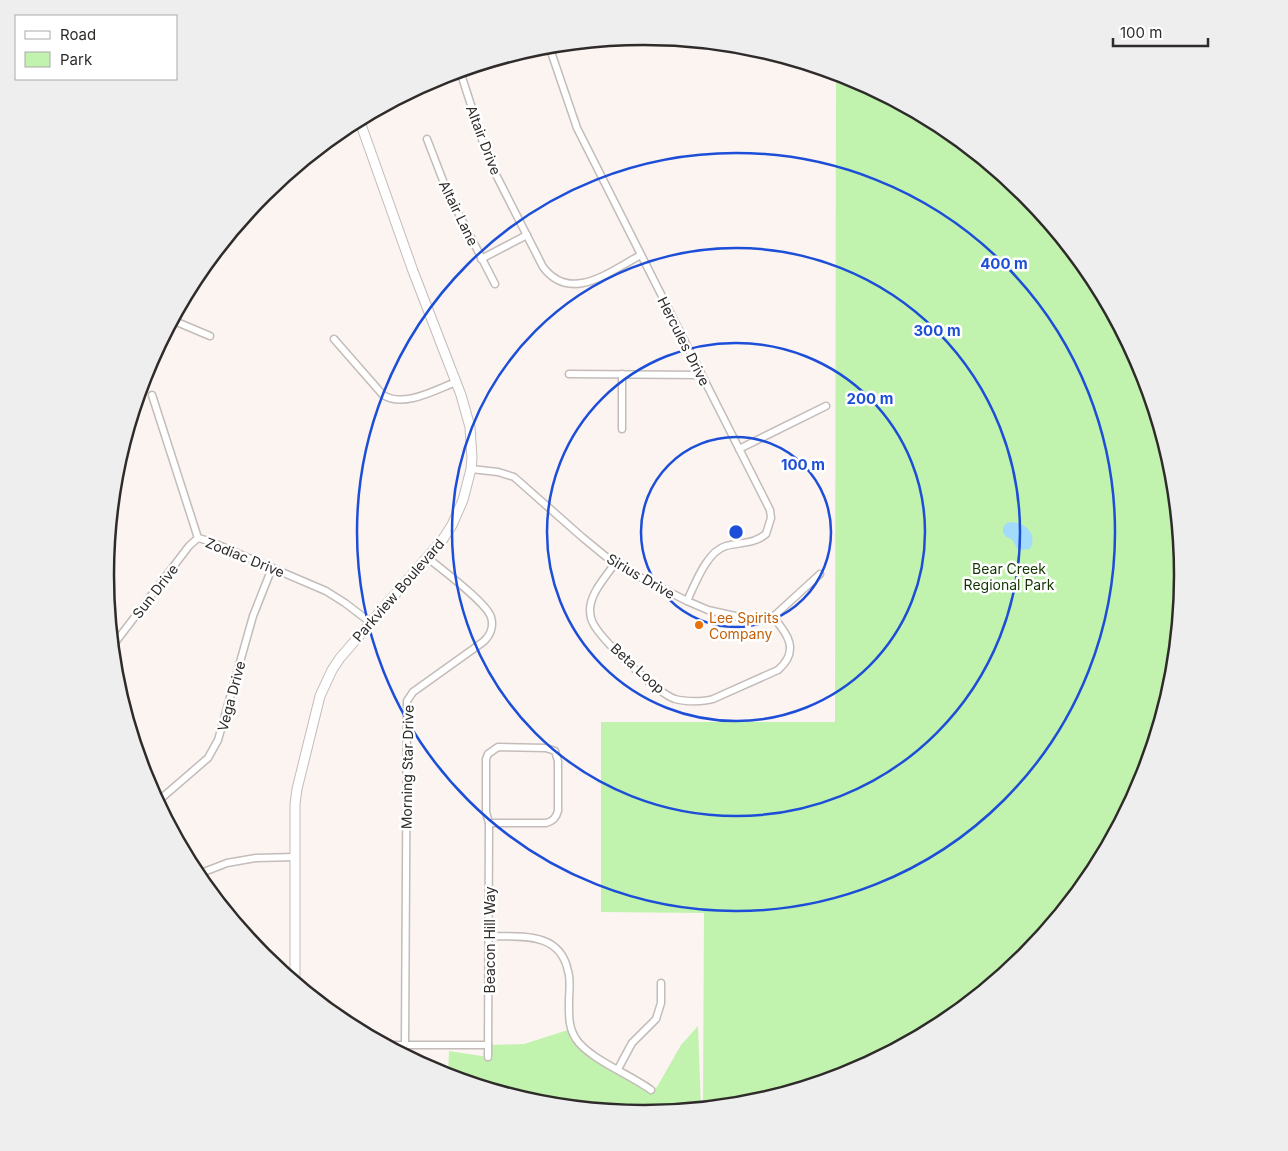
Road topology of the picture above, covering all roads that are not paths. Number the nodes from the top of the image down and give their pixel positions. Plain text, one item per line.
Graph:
1 (552, 53) edge
2 (462, 77) edge
3 (362, 126) edge
4 (427, 140) dead end
5 (527, 235) junction
6 (641, 255) junction
7 (481, 259) junction
8 (495, 284) dead end
9 (178, 323) edge
10 (210, 336) dead end
11 (334, 339) dead end
12 (569, 374) dead end
13 (622, 374) junction
14 (701, 375) junction
15 (456, 382) junction
16 (152, 395) dead end
17 (826, 406) dead end
18 (622, 429) dead end
19 (739, 449) junction
20 (471, 469) junction
21 (198, 538) junction
22 (428, 558) junction
23 (615, 563) junction
24 (272, 568) junction
25 (820, 574) dead end
26 (687, 601) junction
27 (773, 617) junction
28 (370, 622) junction
29 (118, 639) edge
30 (162, 797) edge
31 (489, 823) junction
32 (295, 857) junction
33 (204, 872) edge
34 (489, 936) junction
35 (295, 975) edge
36 (661, 983) dead end
37 (398, 1045) edge
38 (405, 1045) junction
39 (488, 1045) junction
40 (488, 1058) dead end
41 (618, 1069) junction
42 (651, 1090) dead end

1 - 6 street, Hercules Drive
2 - 5 street, Altair Drive
3 - 15 street, Parkview Boulevard
4 - 7 street, Altair Lane
5 - 6 street, Altair Drive
5 - 7 street
6 - 14 street, Hercules Drive
7 - 8 street, Altair Lane
9 - 10 street
11 - 15 street
12 - 13 street
13 - 14 street
13 - 18 street
14 - 19 street, Hercules Drive
15 - 20 street, Parkview Boulevard
16 - 21 street, Zodiac Drive
17 - 19 street
19 - 26 street, Hercules Drive
20 - 22 street, Parkview Boulevard
20 - 23 street, Sirius Drive
21 - 24 street, Zodiac Drive
21 - 29 street, Sun Drive
22 - 28 street, Parkview Boulevard
22 - 38 street, Morning Star Drive
23 - 26 street, Sirius Drive
23 - 27 street, Beta Loop
24 - 28 street, Zodiac Drive
24 - 30 street, Vega Drive
25 - 27 street
26 - 27 street, Sirius Drive
28 - 32 street, Parkview Boulevard
31 - 31 street, Beacon Hill Way
31 - 34 street, Beacon Hill Way
32 - 33 street
32 - 35 street, Parkview Boulevard
34 - 39 street, Beacon Hill Way
34 - 41 street
36 - 41 street
37 - 38 street
38 - 39 street
39 - 40 street, Beacon Hill Way
41 - 42 street

